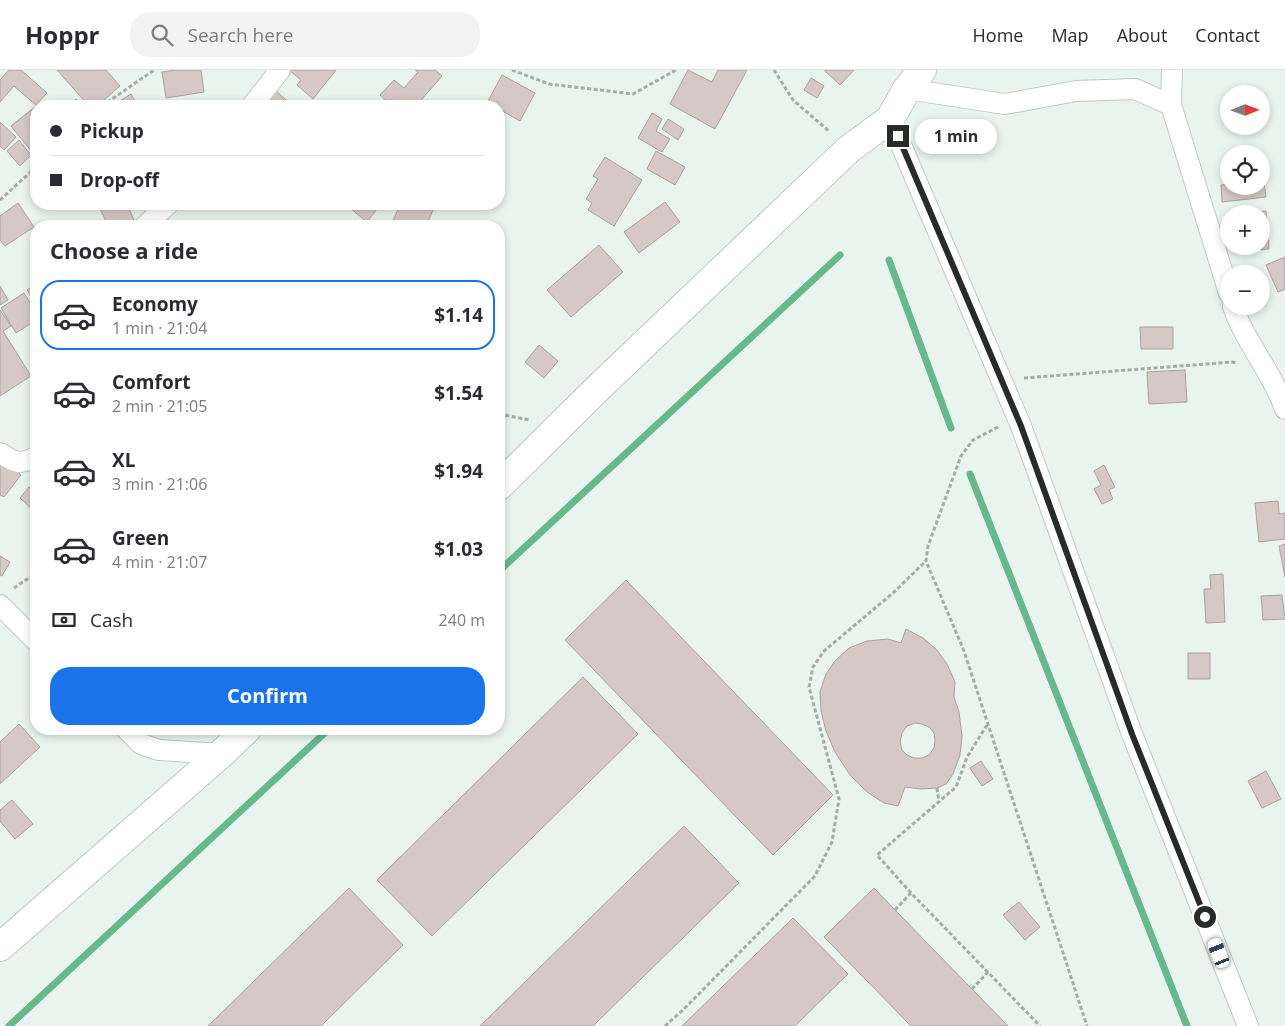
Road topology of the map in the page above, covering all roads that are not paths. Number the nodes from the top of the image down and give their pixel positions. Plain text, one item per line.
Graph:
1 (280, 70) edge
2 (1172, 70) edge
3 (914, 80) edge
4 (257, 100) edge
5 (1171, 105) junction
6 (890, 119) junction
7 (162, 210) edge
8 (151, 220) edge
9 (1220, 265) edge
10 (1238, 315) edge
11 (1284, 401) edge
12 (0, 452) edge
13 (30, 460) edge
14 (505, 480) edge
15 (4, 599) edge
16 (30, 633) edge
17 (132, 735) edge
18 (241, 735) edge
19 (221, 754) junction
20 (0, 948) edge
21 (1248, 1026) edge

1 - 4 street
2 - 5 street
3 - 5 street
3 - 6 main road
5 - 9 street
6 - 14 main road
6 - 21 street
7 - 8 street
10 - 11 street
12 - 13 street
15 - 16 street
17 - 19 street
18 - 19 main road
19 - 20 main road

